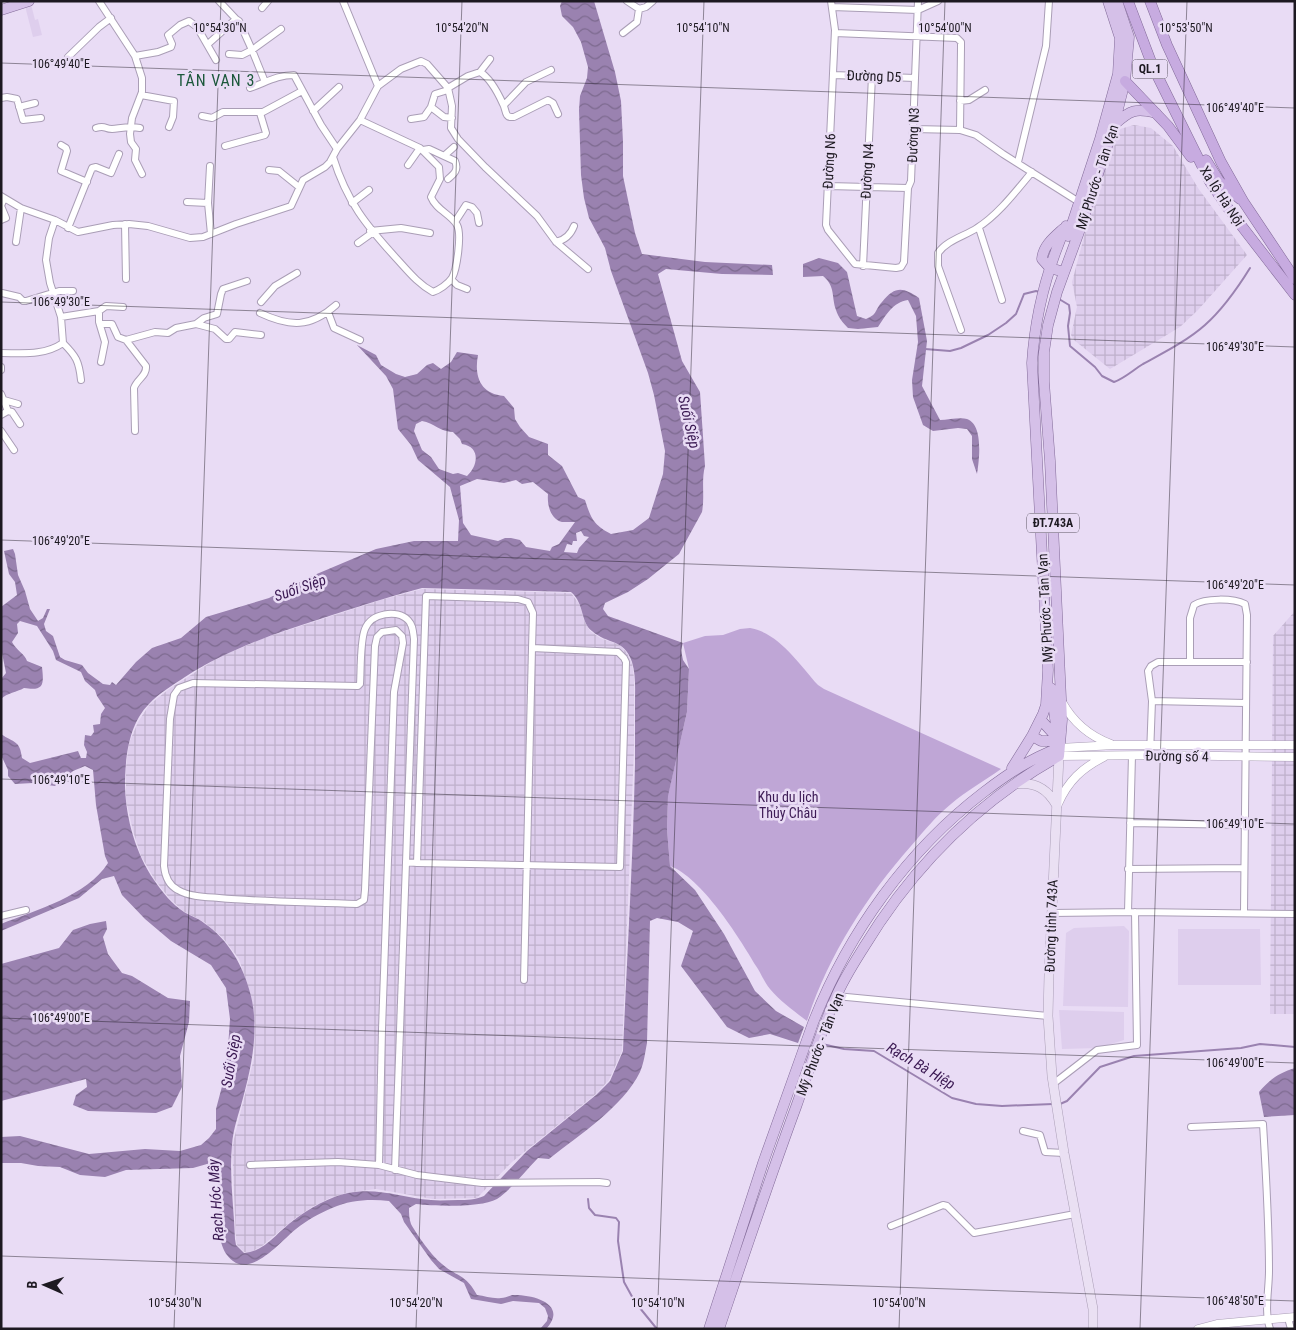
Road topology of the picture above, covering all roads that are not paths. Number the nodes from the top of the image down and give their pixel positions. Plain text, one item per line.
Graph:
1 (29, 1) edge
2 (99, 1) edge
3 (219, 1) edge
4 (268, 1) edge
5 (343, 1) edge
6 (626, 1) edge
7 (653, 1) edge
8 (918, 1) edge
9 (938, 1) edge
10 (1108, 1) edge
11 (1120, 1) edge
12 (1128, 1) edge
13 (1132, 1) edge
14 (1150, 1) edge
15 (1157, 1) edge
16 (1050, 2) edge
17 (832, 4) edge
18 (873, 4) edge
19 (262, 8) dead end
20 (1, 10) edge
21 (639, 10) junction
22 (918, 10) junction
23 (111, 18) junction
24 (236, 19) junction
25 (281, 29) dead end
26 (623, 33) dead end
27 (835, 33) junction
28 (917, 36) junction
29 (208, 44) junction
30 (252, 50) junction
31 (229, 54) dead end
32 (135, 56) junction
33 (68, 57) dead end
34 (216, 60) dead end
35 (490, 60) dead end
36 (551, 70) dead end
37 (480, 72) junction
38 (833, 75) junction
39 (872, 76) junction
40 (915, 78) junction
41 (1122, 78) junction
42 (266, 82) junction
43 (378, 86) junction
44 (339, 87) dead end
45 (250, 88) dead end
46 (448, 89) junction
47 (985, 90) dead end
48 (302, 92) junction
49 (141, 95) junction
50 (1, 98) edge
51 (1192, 99) junction
52 (960, 102) junction
53 (35, 103) dead end
54 (504, 105) junction
55 (431, 106) junction
56 (19, 107) junction
57 (313, 112) junction
58 (260, 113) junction
59 (1156, 113) junction
60 (558, 114) dead end
61 (202, 116) dead end
62 (40, 118) dead end
63 (452, 118) junction
64 (411, 119) dead end
65 (360, 120) junction
66 (1114, 125) junction
67 (131, 126) junction
68 (170, 127) dead end
69 (96, 128) dead end
70 (140, 128) dead end
71 (913, 129) junction
72 (960, 130) junction
73 (1186, 136) junction
74 (61, 145) dead end
75 (224, 146) dead end
76 (454, 147) dead end
77 (338, 149) junction
78 (421, 149) junction
79 (119, 154) dead end
80 (445, 155) junction
81 (333, 157) junction
82 (1018, 162) dead end
83 (408, 165) dead end
84 (210, 166) dead end
85 (268, 170) dead end
86 (1032, 172) junction
87 (142, 174) dead end
88 (448, 179) dead end
89 (1231, 180) junction
90 (87, 182) junction
91 (1210, 182) junction
92 (828, 186) junction
93 (299, 187) junction
94 (867, 187) junction
95 (908, 188) junction
96 (369, 190) dead end
97 (3, 197) edge
98 (1243, 201) junction
99 (187, 202) dead end
100 (1079, 202) junction
101 (208, 203) junction
102 (352, 203) junction
103 (21, 208) junction
104 (1254, 219) junction
105 (1, 220) edge
106 (55, 220) junction
107 (454, 222) junction
108 (479, 223) dead end
109 (125, 224) junction
110 (1070, 224) junction
111 (574, 226) dead end
112 (68, 228) junction
113 (978, 228) junction
114 (372, 232) junction
115 (430, 233) dead end
116 (212, 234) junction
117 (16, 242) dead end
118 (556, 242) junction
119 (358, 243) dead end
120 (1257, 247) junction
121 (863, 266) junction
122 (588, 269) dead end
123 (1290, 269) edge
124 (1056, 270) junction
125 (297, 273) dead end
126 (126, 279) dead end
127 (451, 279) junction
128 (1295, 279) edge
129 (247, 281) dead end
130 (467, 289) dead end
131 (73, 291) dead end
132 (2, 293) edge
133 (53, 293) junction
134 (1295, 295) edge
135 (1002, 300) dead end
136 (261, 302) dead end
137 (1295, 302) edge
138 (336, 305) dead end
139 (123, 307) dead end
140 (98, 311) junction
141 (328, 312) junction
142 (260, 313) dead end
143 (61, 317) junction
144 (101, 324) junction
145 (196, 324) junction
146 (962, 330) dead end
147 (261, 335) dead end
148 (126, 340) junction
149 (360, 340) dead end
150 (63, 343) junction
151 (1, 353) edge
152 (101, 362) dead end
153 (81, 380) dead end
154 (3, 397) edge
155 (18, 404) dead end
156 (8, 411) junction
157 (1, 415) edge
158 (20, 424) dead end
159 (1, 431) edge
160 (135, 431) dead end
161 (14, 450) dead end
162 (532, 648) junction
163 (1190, 662) junction
164 (1247, 662) junction
165 (1048, 670) junction
166 (1061, 700) junction
167 (1152, 701) junction
168 (1246, 702) junction
169 (1041, 720) junction
170 (1032, 736) junction
171 (1150, 745) junction
172 (1246, 745) junction
173 (1295, 745) edge
174 (1115, 746) junction
175 (1059, 748) junction
176 (1132, 755) junction
177 (1150, 755) junction
178 (1106, 756) junction
179 (1246, 757) junction
180 (1295, 757) edge
181 (1009, 773) junction
182 (1015, 784) junction
183 (1057, 806) junction
184 (1130, 823) junction
185 (1245, 825) junction
186 (406, 862) junction
187 (417, 863) junction
188 (526, 865) junction
189 (904, 867) junction
190 (1244, 868) junction
191 (1128, 870) junction
192 (914, 876) junction
193 (26, 910) dead end
194 (1132, 912) junction
195 (1244, 912) junction
196 (1051, 913) junction
197 (1295, 914) edge
198 (1, 916) edge
199 (524, 980) dead end
200 (836, 996) junction
201 (1048, 1016) junction
202 (1053, 1084) junction
203 (1191, 1127) dead end
204 (1023, 1131) dead end
205 (1045, 1152) junction
206 (1064, 1153) junction
207 (1047, 1160) dead end
208 (250, 1165) dead end
209 (379, 1165) junction
210 (395, 1170) junction
211 (607, 1183) dead end
212 (1075, 1214) junction
213 (891, 1226) dead end
214 (1291, 1317) edge
215 (1267, 1320) junction
216 (709, 1329) edge
217 (720, 1329) edge
218 (1092, 1329) edge
219 (1198, 1329) edge
220 (1270, 1329) edge
221 (1291, 1329) edge

1 - 20 main road
2 - 23 street
3 - 24 street
4 - 19 street
5 - 43 street
6 - 21 street
7 - 21 street
8 - 22 street, Đường N3
9 - 22 street
10 - 41 main road, ĐT.743A
11 - 41 main road, ĐT.743A
11 - 73 highway, QL.1
12 - 73 highway, QL.1
13 - 73 highway, QL.1
14 - 51 highway, Xa lộ Hà Nội / QL.1
15 - 51 highway, Xa lộ Hà Nội / QL.1
16 - 82 street
17 - 18 street
17 - 27 street, Đường N6
18 - 22 street
21 - 26 street
22 - 28 street, Đường N3
23 - 32 street
23 - 33 street
24 - 29 street
24 - 30 street
25 - 30 street
27 - 28 street
27 - 38 street, Đường N6
28 - 40 street, Đường N3
28 - 52 street
29 - 32 street
29 - 34 street
30 - 31 street
30 - 42 street
32 - 49 street
35 - 37 street
36 - 54 street
37 - 46 street
37 - 54 street
38 - 39 street, Đường D5
38 - 92 street, Đường N6
39 - 40 street, Đường D5
39 - 94 street, Đường N4
40 - 71 street, Đường N3
41 - 59 highway
41 - 66 main road, Mỹ Phước - Tân Vạn / ĐT.743A
41 - 100 main road, Mỹ Phước - Tân Vạn / ĐT.743A
42 - 45 street
42 - 48 street
43 - 46 street
43 - 65 street
44 - 57 street
46 - 55 street
46 - 63 street
47 - 52 street
48 - 57 street
48 - 58 street
49 - 67 street
49 - 68 street
50 - 56 street
51 - 89 highway, Xa lộ Hà Nội / QL.1
52 - 72 street
53 - 56 street
54 - 60 street
55 - 63 street
55 - 64 street
56 - 62 street
57 - 77 street
58 - 61 street
58 - 75 street
59 - 66 main road
59 - 91 highway
63 - 118 street
65 - 77 street
65 - 78 street
66 - 124 main road, Mỹ Phước - Tân Vạn / ĐT.743A
67 - 69 street
67 - 70 street
67 - 87 street
71 - 72 street
71 - 95 street, Đường N3
72 - 86 street
73 - 91 highway, Xa lộ Hà Nội / QL.1
73 - 98 highway, Xa lộ Hà Nội / QL.1
74 - 90 street
76 - 80 street
77 - 81 street
78 - 80 street
78 - 83 street
78 - 107 street
79 - 90 street
80 - 88 street
81 - 93 street
81 - 102 street
84 - 101 street
85 - 93 street
86 - 100 street
86 - 113 street
89 - 98 highway, Xa lộ Hà Nội / QL.1
89 - 104 highway, Xa lộ Hà Nội / QL.1
90 - 112 street
91 - 120 highway, Xa lộ Hà Nội / QL.1
92 - 94 street
92 - 121 street, Đường N6
93 - 116 street
94 - 95 street
94 - 121 street, Đường N4
95 - 121 street, Đường N3
96 - 102 street
97 - 103 street
97 - 105 street
98 - 104 highway, Xa lộ Hà Nội / QL.1
99 - 101 street
100 - 110 main road, Mỹ Phước - Tân Vạn / ĐT.743A
101 - 116 street
102 - 114 street
103 - 106 street
103 - 117 street
104 - 123 highway, Xa lộ Hà Nội / QL.1
106 - 112 street
106 - 133 street
107 - 108 street
107 - 127 street
109 - 112 street
109 - 116 street
109 - 126 street
110 - 124 main road, Mỹ Phước - Tân Vạn / ĐT.743A
110 - 124 main road, Mỹ Phước - Tân Vạn
111 - 118 street
113 - 135 street
113 - 146 street
114 - 115 street
114 - 119 street
114 - 127 street
118 - 122 street
120 - 134 highway, Xa lộ Hà Nội / QL.1
120 - 137 highway, Xa lộ Hà Nội / QL.1
123 - 128 highway, Xa lộ Hà Nội / QL.1
124 - 165 main road, Mỹ Phước - Tân Vạn / ĐT.743A
124 - 166 main road, Mỹ Phước - Tân Vạn / ĐT.743A
125 - 136 street
127 - 130 street
129 - 145 street
131 - 133 street
132 - 133 street
133 - 143 street
138 - 141 street
139 - 140 street
140 - 143 street
140 - 144 street
141 - 142 street
141 - 149 street
143 - 150 street
144 - 148 street
144 - 152 street
145 - 147 street
145 - 148 street
148 - 160 street
150 - 151 street
150 - 153 street
154 - 155 street
154 - 156 street
156 - 157 street
156 - 158 street
159 - 161 street
162 - 187 street
162 - 188 street
162 - 188 street
163 - 164 street
163 - 164 street
163 - 167 street
164 - 168 street
165 - 169 main road, Mỹ Phước - Tân Vạn
165 - 175 main road, Đường tỉnh 743A / ĐT.743A
166 - 174 street
166 - 175 main road, Mỹ Phước - Tân Vạn / ĐT.743A
167 - 168 street
167 - 171 street
168 - 172 street
169 - 170 main road, Mỹ Phước - Tân Vạn
169 - 175 main road
170 - 175 main road
170 - 181 main road, Mỹ Phước - Tân Vạn
171 - 172 street, Đường số 4
171 - 174 street, Đường số 4
171 - 177 street
172 - 173 street, Đường số 4
172 - 179 street
174 - 175 street, Đường số 4
175 - 178 street, Đường số 4
175 - 181 main road, Mỹ Phước - Tân Vạn
175 - 182 main road, Mỹ Phước - Tân Vạn
175 - 183 main road, Đường tỉnh 743A / ĐT.743A
176 - 177 street, Đường số 4
176 - 178 street, Đường số 4
176 - 184 street
177 - 179 street, Đường số 4
178 - 183 street
179 - 180 street, Đường số 4
179 - 185 street
181 - 189 main road, Mỹ Phước - Tân Vạn
182 - 183 main road
182 - 192 main road, Mỹ Phước - Tân Vạn
183 - 196 main road, Đường tỉnh 743A / ĐT.743A
184 - 185 street
184 - 191 street
185 - 190 street
186 - 187 street
186 - 209 street
186 - 210 street
187 - 188 street
188 - 199 street
189 - 192 main road
189 - 216 main road, Mỹ Phước - Tân Vạn
190 - 191 street
190 - 195 street
191 - 194 street
192 - 200 main road, Mỹ Phước - Tân Vạn
193 - 198 street
194 - 195 street
194 - 196 street
194 - 202 street
195 - 197 street
196 - 201 main road, Đường tỉnh 743A / ĐT.743A
200 - 201 street
200 - 217 main road, Mỹ Phước - Tân Vạn
201 - 202 main road, Đường tỉnh 743A / ĐT.743A
202 - 206 main road, Đường tỉnh 743A / ĐT.743A
203 - 215 street
204 - 205 street
205 - 206 street
205 - 207 street
206 - 212 main road, ĐT.743A
208 - 209 street
209 - 210 street
210 - 211 street
212 - 213 street
212 - 218 main road, ĐT.743A
214 - 215 street
214 - 221 street
215 - 219 street
215 - 220 street

